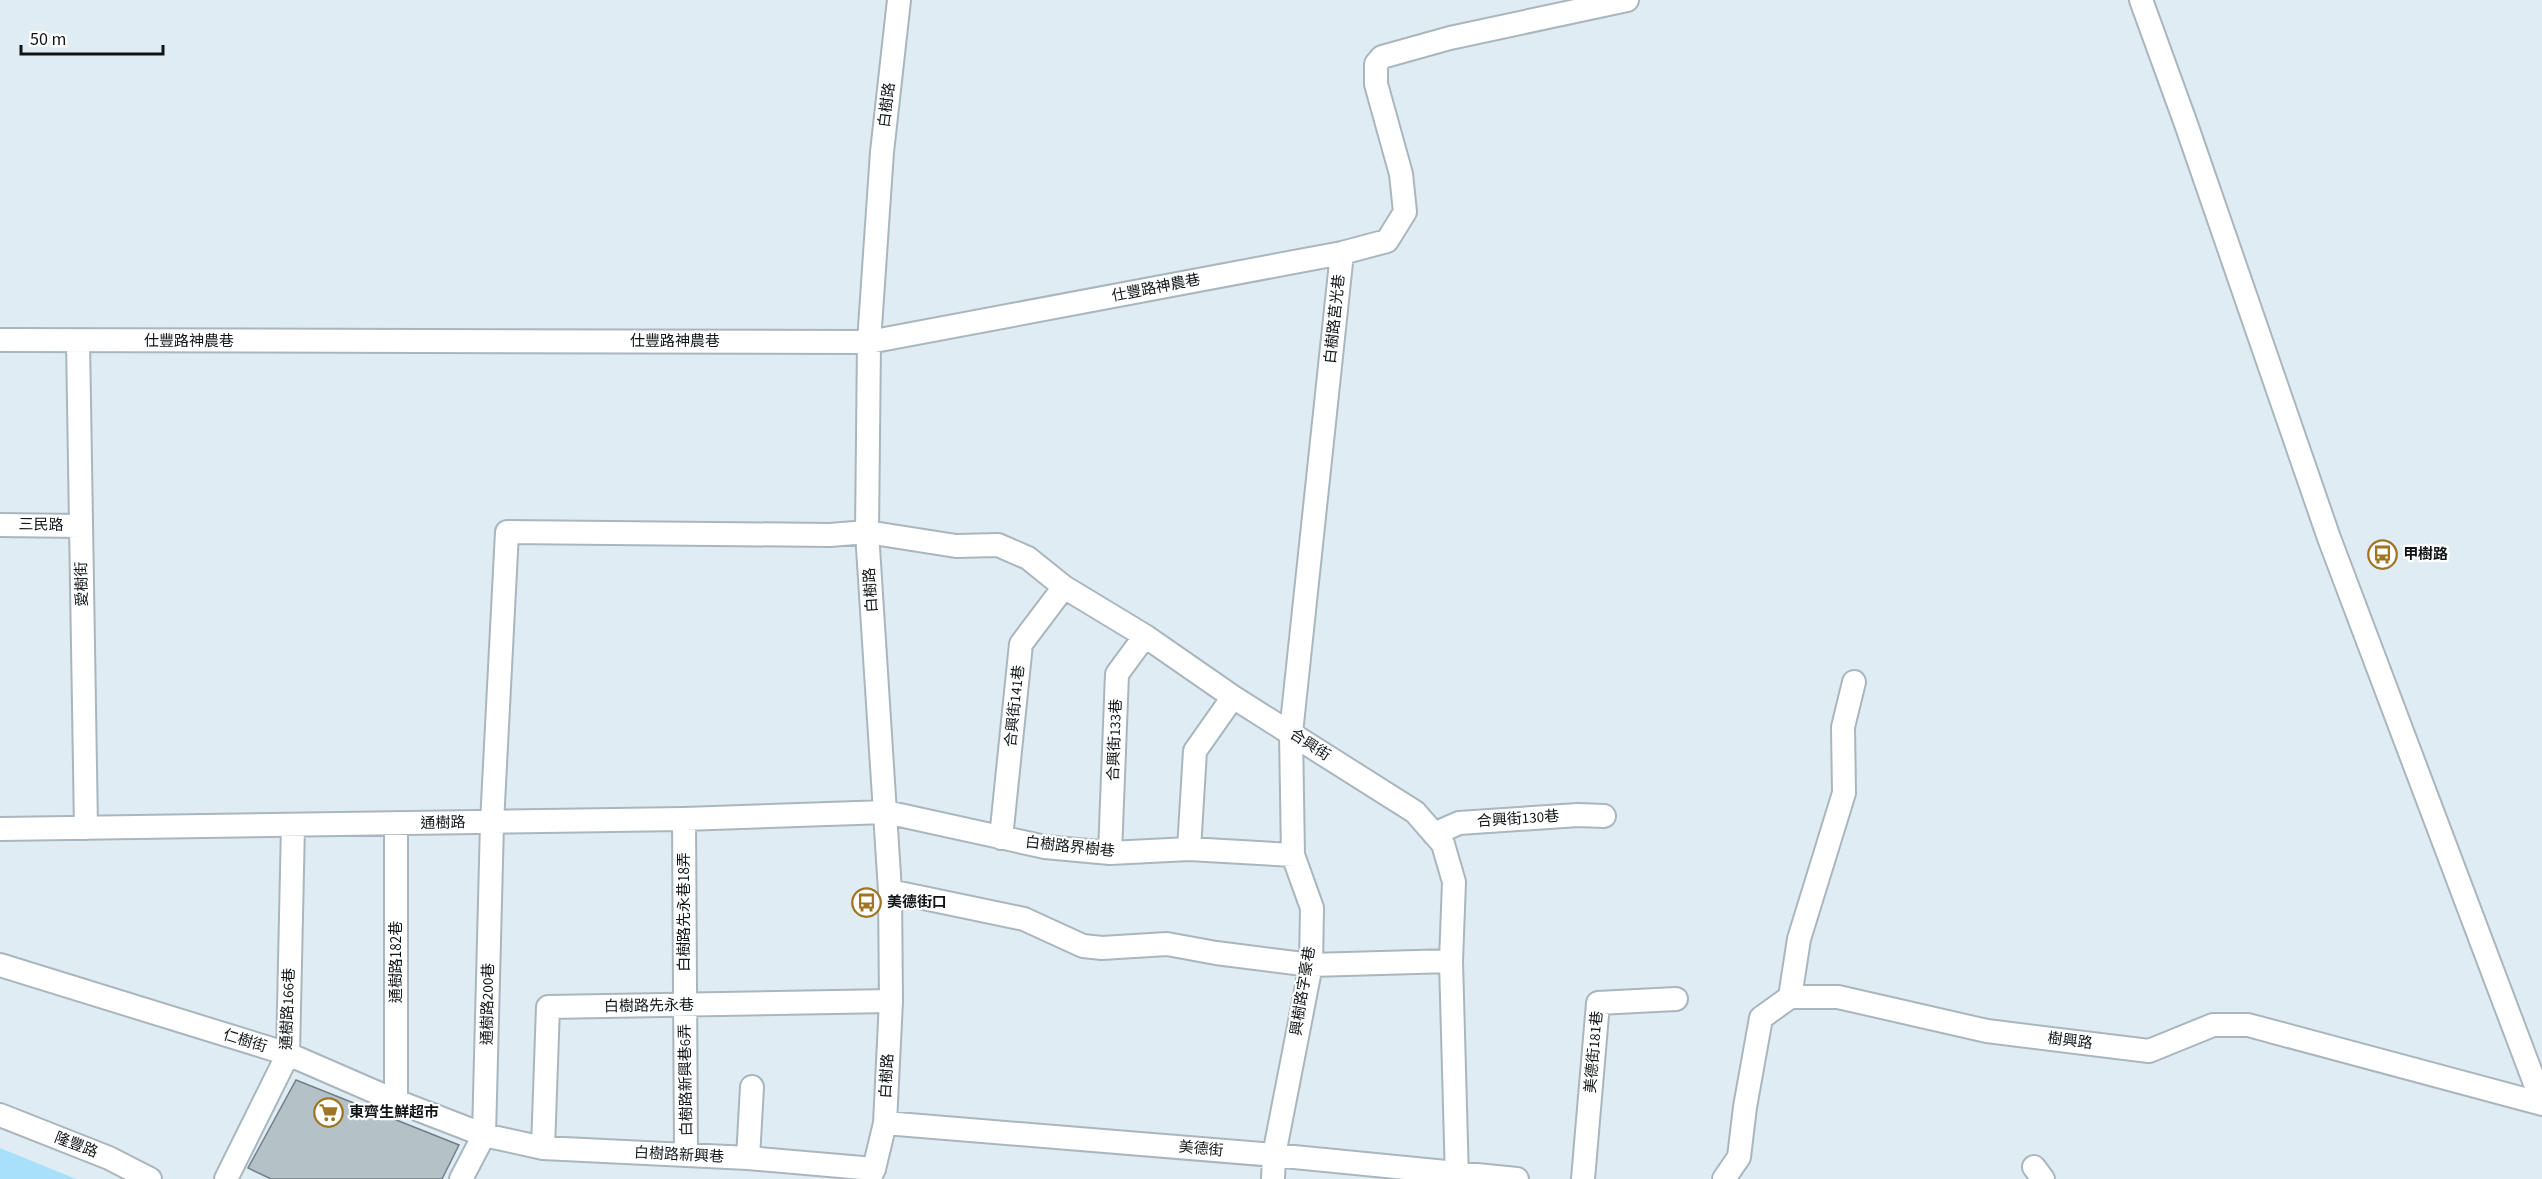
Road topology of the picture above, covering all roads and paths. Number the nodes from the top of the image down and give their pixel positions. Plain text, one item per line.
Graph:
1 (899, 0) edge
2 (1627, 0) edge
3 (2141, 0) edge
4 (1341, 253) junction
5 (0, 340) edge
6 (78, 341) junction
7 (869, 342) junction
8 (0, 525) edge
9 (81, 526) junction
10 (867, 532) junction
11 (1064, 587) junction
12 (1145, 636) junction
13 (1854, 682) dead end
14 (1233, 697) junction
15 (1291, 733) junction
16 (886, 812) junction
17 (1604, 816) dead end
18 (684, 819) junction
19 (492, 823) junction
20 (396, 824) junction
21 (293, 825) junction
22 (86, 828) junction
23 (0, 829) edge
24 (1434, 834) junction
25 (1001, 838) junction
26 (1189, 849) junction
27 (1110, 853) junction
28 (1293, 855) junction
29 (890, 891) junction
30 (1451, 961) junction
31 (0, 965) edge
32 (1311, 965) junction
33 (1790, 997) junction
34 (1676, 999) dead end
35 (891, 1001) junction
36 (685, 1005) junction
37 (288, 1054) junction
38 (752, 1088) dead end
39 (396, 1101) junction
40 (2542, 1103) edge
41 (0, 1115) edge
42 (885, 1123) junction
43 (484, 1135) junction
44 (543, 1148) junction
45 (686, 1155) junction
46 (1274, 1155) junction
47 (748, 1158) junction
48 (871, 1174) edge
49 (1457, 1176) edge
50 (150, 1179) edge
51 (226, 1179) edge
52 (461, 1179) edge
53 (1273, 1179) edge
54 (1517, 1179) edge
55 (1583, 1179) edge
56 (1724, 1179) edge

1 - 7 street, 白樹路
2 - 4 street, 白樹路莒光巷
3 - 40 street
4 - 7 street, 仕豐路神農巷
4 - 15 street, 白樹路莒光巷
5 - 6 street, 仕豐路神農巷
6 - 7 street, 仕豐路神農巷
6 - 9 street, 愛樹街
7 - 10 street, 白樹路
8 - 9 street, 三民路
9 - 22 street, 愛樹街
10 - 11 street, 合興街
10 - 16 street, 白樹路
10 - 19 street, 通樹路200巷
11 - 12 street, 合興街
11 - 25 street, 合興街141巷
12 - 14 street, 合興街
12 - 27 street, 合興街133巷
13 - 33 street
14 - 15 street, 合興街
14 - 26 street
15 - 24 street, 合興街
15 - 28 street, 興樹路字豪巷
16 - 18 street, 通樹路
16 - 25 street, 白樹路界樹巷
16 - 29 street, 白樹路
17 - 24 street, 合興街130巷
18 - 19 street, 通樹路
18 - 36 street, 白樹路先永巷18弄
19 - 20 street, 通樹路
19 - 43 street, 通樹路200巷
20 - 21 street, 通樹路
20 - 39 street, 通樹路182巷
21 - 22 street, 通樹路
21 - 37 street, 通樹路166巷
22 - 23 street, 通樹路
24 - 30 street, 合興街
25 - 27 street, 白樹路界樹巷
26 - 27 street, 白樹路界樹巷
26 - 28 street, 白樹路界樹巷
28 - 32 street, 興樹路字豪巷
29 - 32 street
29 - 35 street, 白樹路
30 - 32 street
30 - 49 street, 合興街
31 - 37 street, 仁樹街
32 - 46 street, 興樹路字豪巷
33 - 40 street, 樹興路
33 - 56 street
34 - 55 street, 美德街181巷
35 - 36 street, 白樹路先永巷
35 - 42 street, 白樹路
36 - 44 street, 白樹路先永巷
36 - 45 street, 白樹路新興巷6弄
37 - 39 street, 仁樹街
37 - 51 street, 通樹路166巷
38 - 47 street
39 - 43 street, 仁樹街
41 - 50 street, 隆豐路
42 - 46 street, 美德街
42 - 48 street, 白樹路
43 - 44 street, 白樹路新興巷
43 - 52 street, 通樹路200巷
44 - 45 street, 白樹路新興巷
45 - 47 street, 白樹路新興巷
46 - 49 street, 美德街
46 - 53 street, 興樹路字豪巷
47 - 48 street, 白樹路新興巷
49 - 54 street, 美德街

